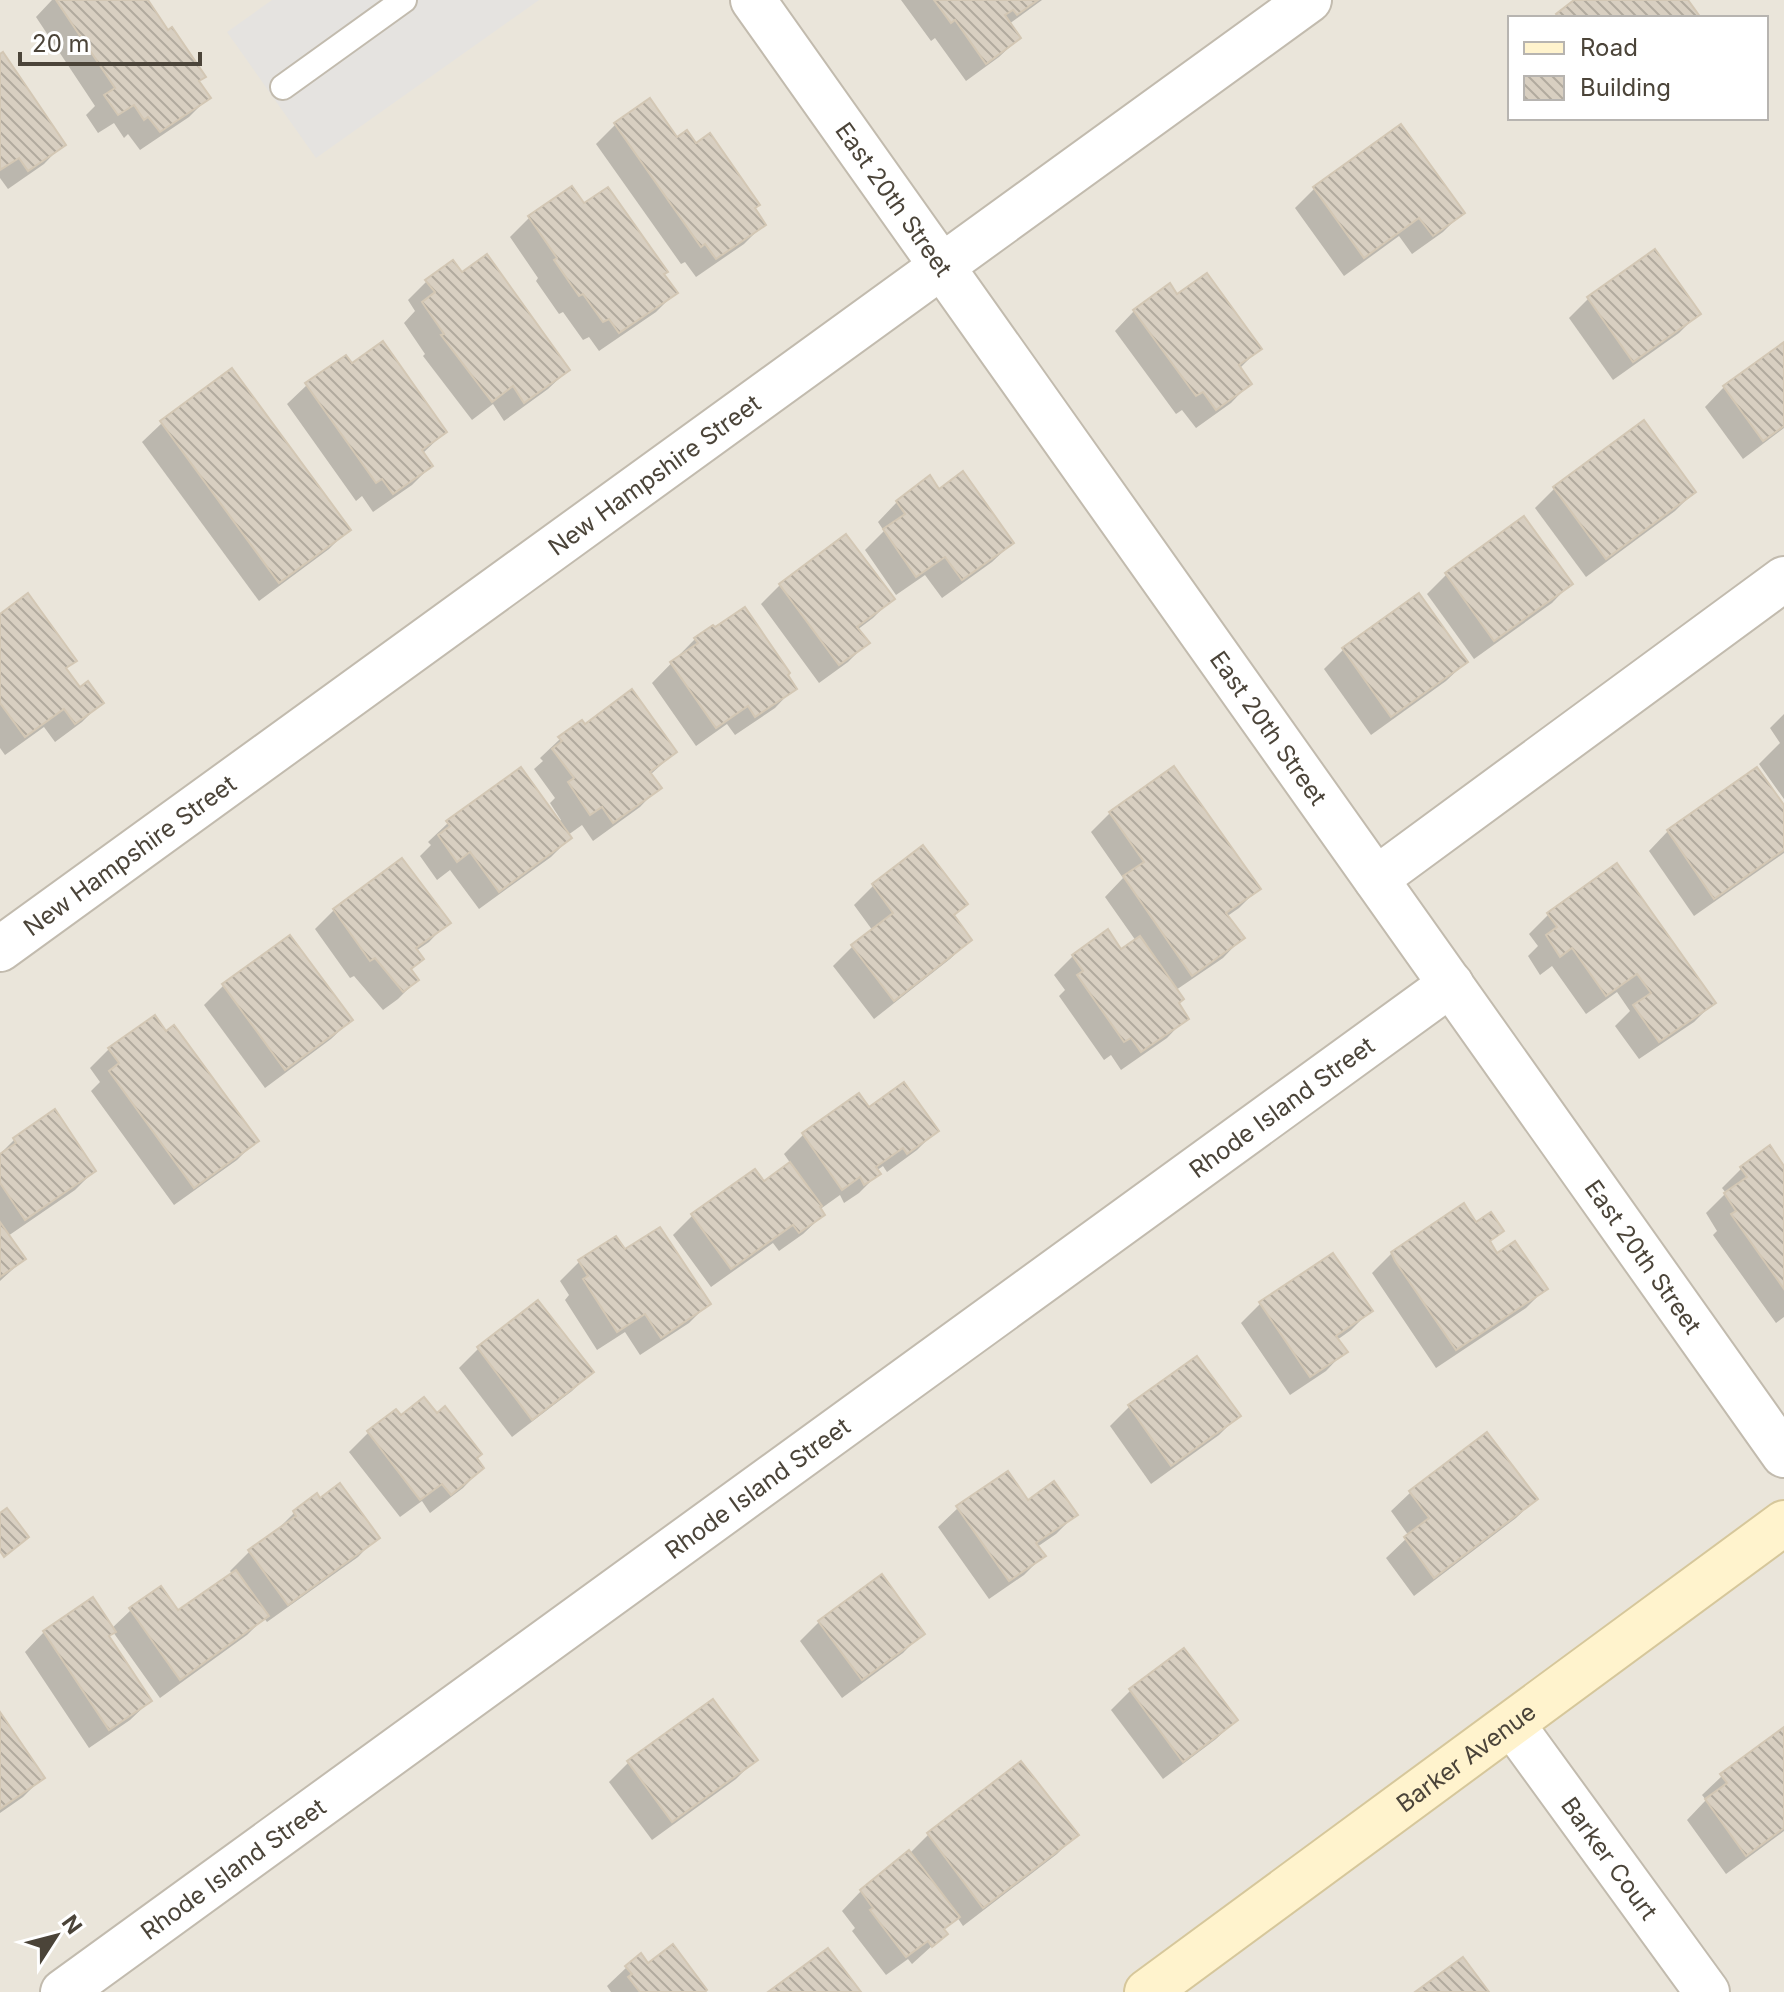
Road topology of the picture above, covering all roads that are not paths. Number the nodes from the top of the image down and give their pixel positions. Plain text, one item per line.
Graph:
1 (404, 0) edge
2 (753, 0) edge
3 (1309, 0) edge
4 (283, 87) dead end
5 (942, 266) junction
6 (1784, 579) edge
7 (1376, 879) junction
8 (0, 949) edge
9 (1451, 984) junction
10 (1784, 1455) edge
11 (1784, 1523) edge
12 (1512, 1724) junction
13 (63, 1992) edge
14 (1147, 1992) edge
15 (1707, 1992) edge

1 - 4 lane
2 - 5 street, East 20th Street
3 - 5 street, New Hampshire Street
5 - 7 street, East 20th Street
5 - 8 street, New Hampshire Street
6 - 7 street
7 - 9 street, East 20th Street
9 - 10 street, East 20th Street
9 - 13 street, Rhode Island Street
11 - 12 street, Barker Avenue
12 - 14 street, Barker Avenue
12 - 15 street, Barker Court

